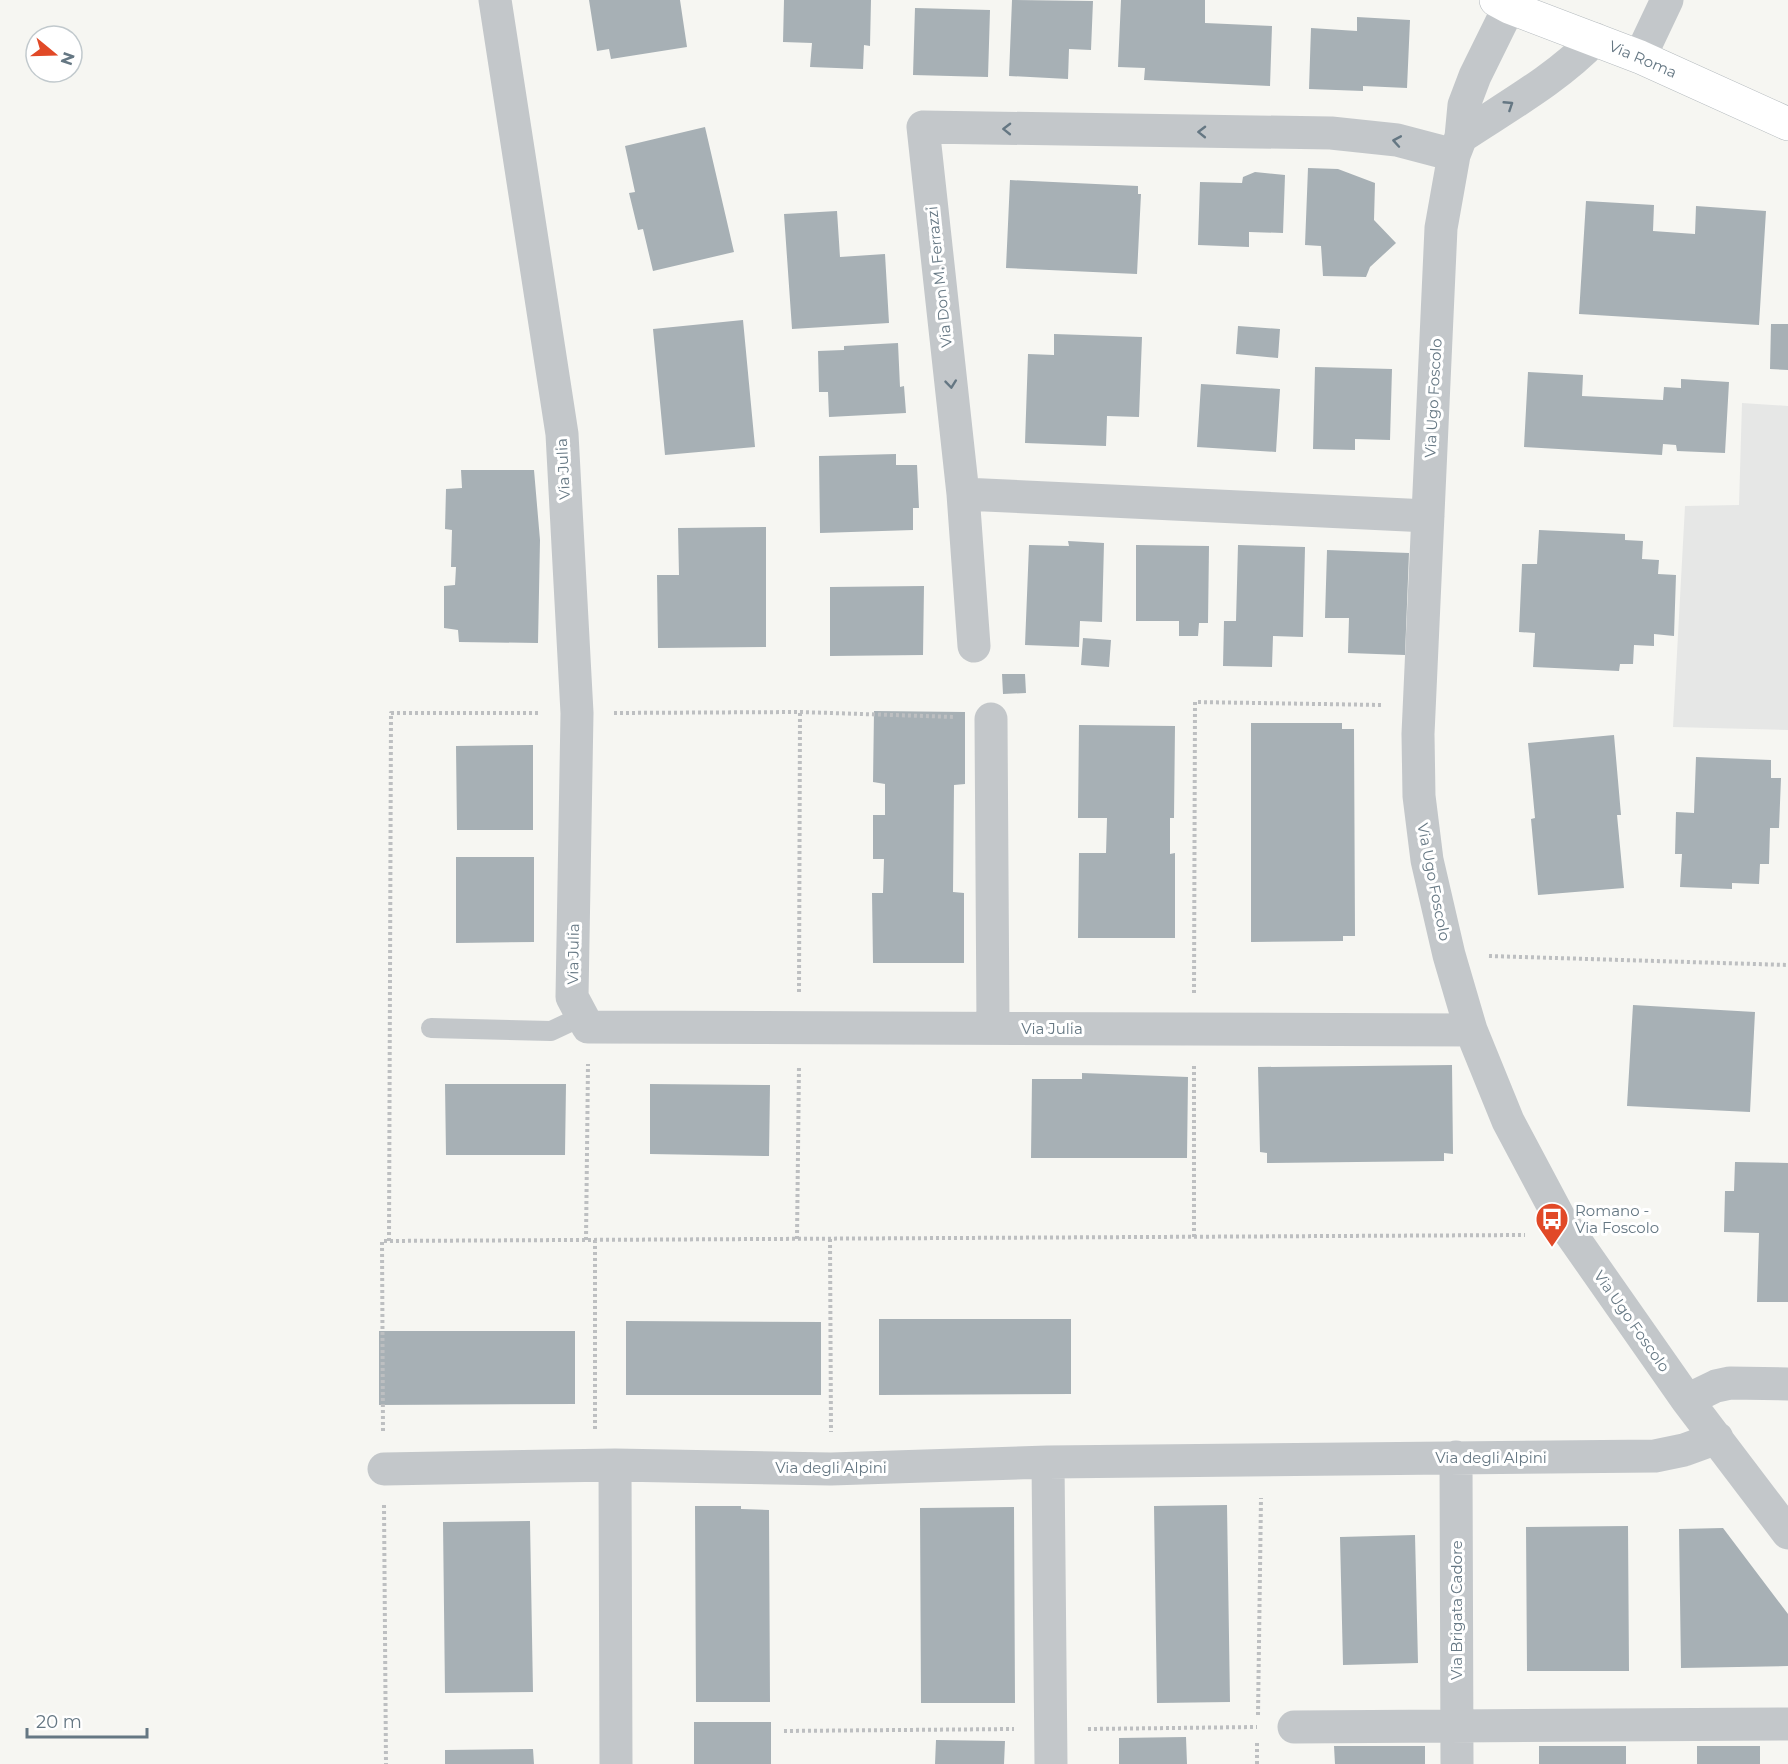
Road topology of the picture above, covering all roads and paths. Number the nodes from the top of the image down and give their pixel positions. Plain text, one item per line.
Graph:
1 (495, 0) edge
2 (1667, 0) edge
3 (1503, 3) edge
4 (1595, 39) junction
5 (1640, 57) junction
6 (1788, 124) edge
7 (1457, 146) junction
8 (963, 494) junction
9 (1428, 516) junction
10 (974, 646) dead end
11 (1419, 705) junction
12 (800, 712) dead end
13 (992, 718) dead end
14 (1449, 955) junction
15 (1788, 965) edge
16 (585, 1022) junction
17 (799, 1027) junction
18 (430, 1028) dead end
19 (993, 1028) junction
20 (1194, 1029) junction
21 (1471, 1030) junction
22 (1559, 1217) junction
23 (1194, 1237) junction
24 (797, 1239) junction
25 (830, 1239) junction
26 (586, 1240) junction
27 (595, 1240) junction
28 (1788, 1384) edge
29 (1687, 1400) junction
30 (1717, 1438) junction
31 (1456, 1457) junction
32 (1262, 1459) junction
33 (1048, 1462) junction
34 (605, 1465) junction
35 (384, 1469) junction
36 (831, 1469) junction
37 (1788, 1533) edge
38 (1788, 1724) edge
39 (1456, 1726) junction
40 (1294, 1727) dead end
41 (386, 1764) edge
42 (616, 1764) edge
43 (1052, 1764) edge
44 (1257, 1764) edge
45 (1457, 1764) edge

1 - 16 street, Via Julia
2 - 5 street
3 - 4 main road, Via Roma
3 - 7 street, Via Ugo Foscolo
4 - 5 main road, Via Roma
7 -> 4 street
5 - 6 main road, Via Roma
7 -> 8 street, Via Don M. Ferrazzi
7 - 9 street, Via Ugo Foscolo
8 - 9 street
8 - 10 street
9 - 11 street, Via Ugo Foscolo
11 - 14 street, Via Ugo Foscolo
11 - 20 path
12 - 17 path
13 - 19 street
14 - 15 path
14 - 21 street, Via Ugo Foscolo
16 - 17 street, Via Julia
16 - 18 lane
16 - 26 path
17 - 19 street, Via Julia
17 - 24 path
19 - 20 street, Via Julia
20 - 21 street, Via Julia
20 - 23 path
21 - 22 street, Via Ugo Foscolo
22 - 23 path
22 - 29 street, Via Ugo Foscolo
23 - 25 path
24 - 25 path
24 - 27 path
25 - 36 path
26 - 27 path
26 - 35 path
27 - 34 path
28 - 29 street
29 - 30 street, Via Ugo Foscolo
30 - 31 street, Via degli Alpini
30 - 37 street, Via Ugo Foscolo
31 - 32 street, Via degli Alpini
31 - 39 street, Via Brigata Cadore
32 - 33 street, Via degli Alpini
32 - 44 path
33 - 36 street, Via degli Alpini
33 - 43 street
34 - 35 street, Via degli Alpini
34 - 36 street, Via degli Alpini
34 - 42 street
35 - 41 path
38 - 39 street
39 - 40 street
39 - 45 street, Via Brigata Cadore

